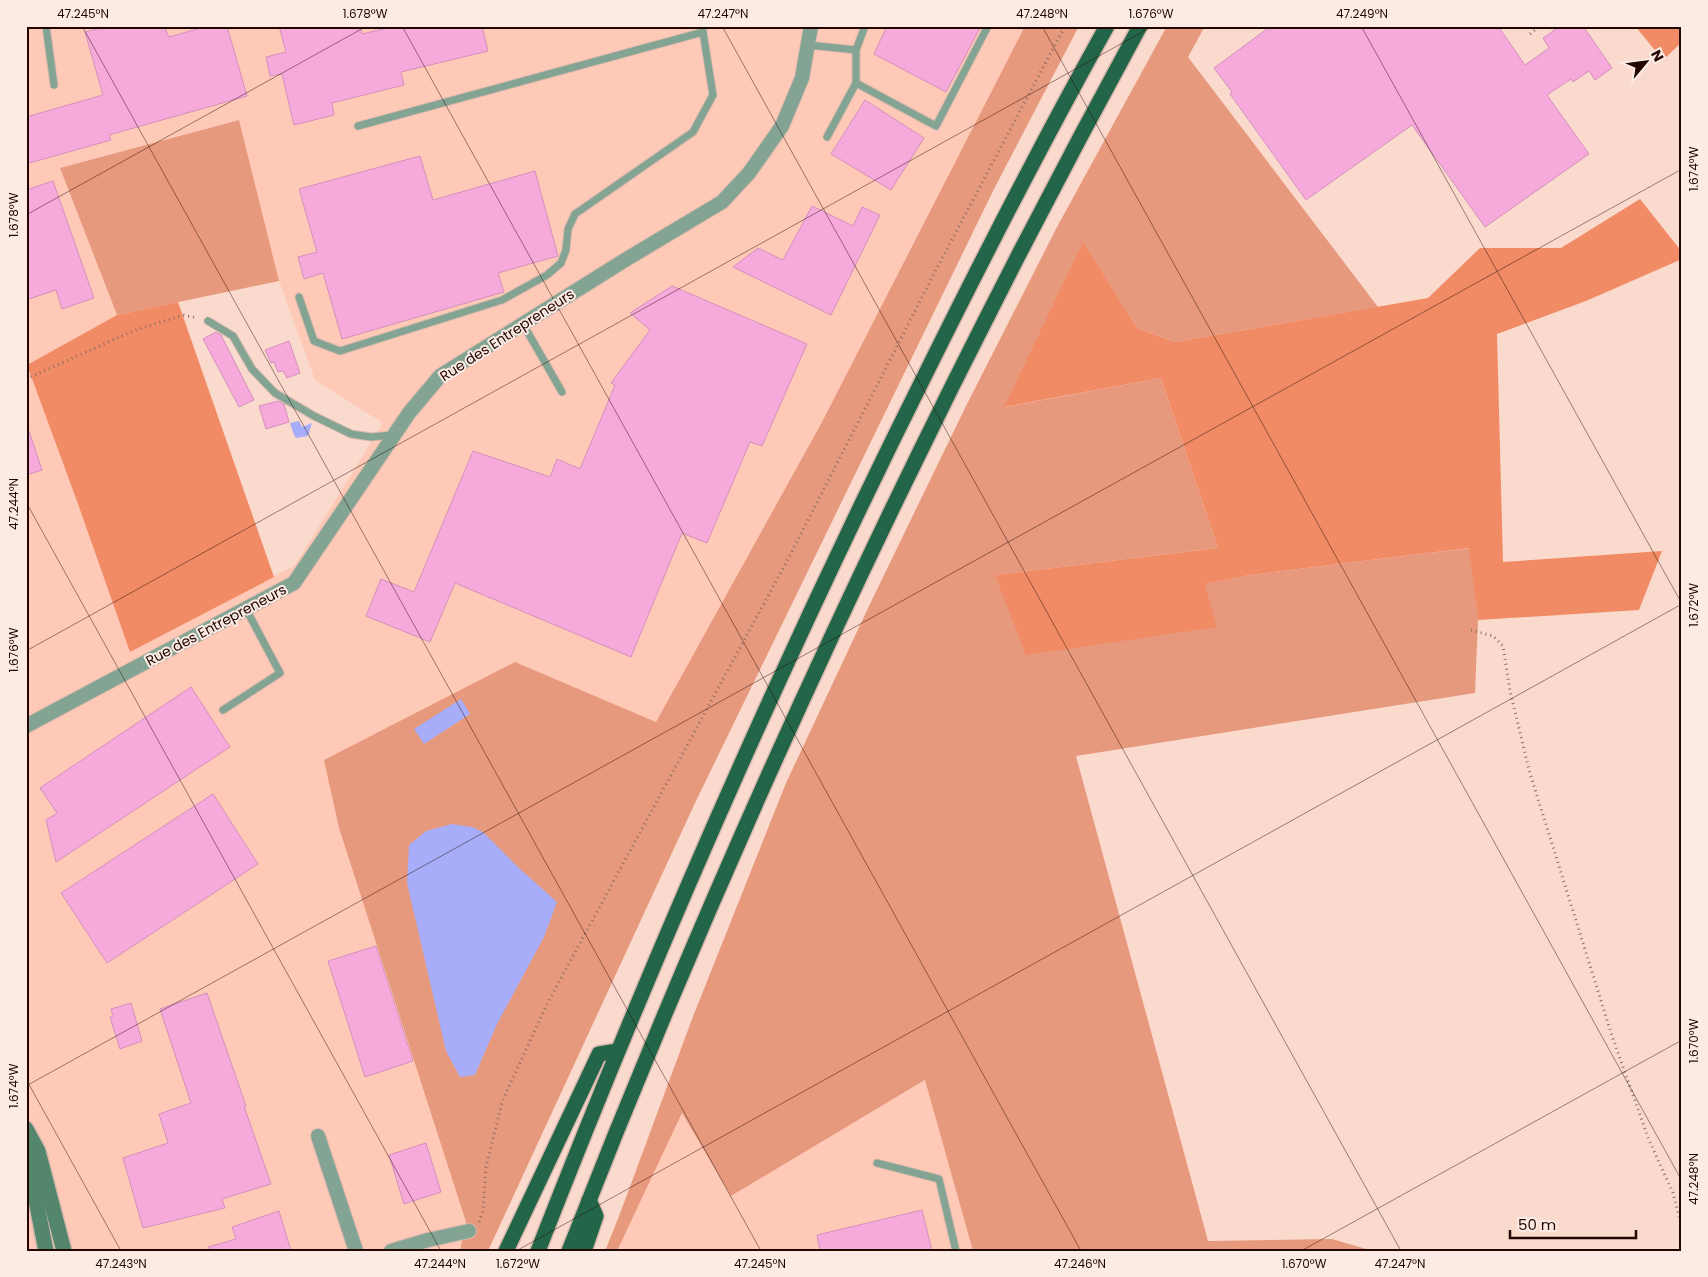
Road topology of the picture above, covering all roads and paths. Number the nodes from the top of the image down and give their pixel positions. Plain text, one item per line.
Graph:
1 (46, 26) edge
2 (811, 26) edge
3 (865, 26) edge
4 (988, 26) edge
5 (1065, 26) edge
6 (1107, 26) edge
7 (1140, 26) edge
8 (1540, 26) edge
9 (702, 29) edge
10 (1530, 34) dead end
11 (808, 45) junction
12 (856, 50) junction
13 (856, 83) junction
14 (54, 85) dead end
15 (358, 126) dead end
16 (827, 137) dead end
17 (299, 297) dead end
18 (208, 321) joint
19 (523, 324) junction
20 (26, 379) edge
21 (562, 392) dead end
22 (394, 435) junction
23 (246, 609) junction
24 (1472, 630) dead end
25 (223, 710) dead end
26 (26, 726) edge
27 (617, 1051) junction
28 (26, 1129) edge
29 (26, 1134) edge
30 (318, 1136) dead end
31 (877, 1163) dead end
32 (589, 1200) junction
33 (1682, 1227) edge
34 (469, 1231) joint
35 (46, 1251) edge
36 (64, 1251) edge
37 (356, 1251) edge
38 (391, 1251) edge
39 (506, 1251) edge
40 (538, 1251) edge
41 (569, 1251) edge
42 (584, 1251) edge
43 (956, 1251) edge

1 - 14 lane
2 - 11 street, Rue des Entrepreneurs
3 - 12 lane
4 - 13 lane
5 - 34 path
6 - 27 highway
7 - 32 highway
8 - 10 path
9 - 15 lane
9 - 17 lane
11 - 12 lane
11 - 19 street, Rue des Entrepreneurs
12 - 13 lane
13 - 16 lane
18 - 20 path
18 - 22 lane
19 - 21 lane
19 - 22 street, Rue des Entrepreneurs
22 - 23 street, Rue des Entrepreneurs
23 - 25 lane
23 - 26 street, Rue des Entrepreneurs
24 - 33 path
27 - 39 highway
27 - 40 highway
28 - 36 main road
29 - 35 main road
30 - 37 street
31 - 43 lane
32 - 41 highway
32 - 42 highway
34 - 38 street

